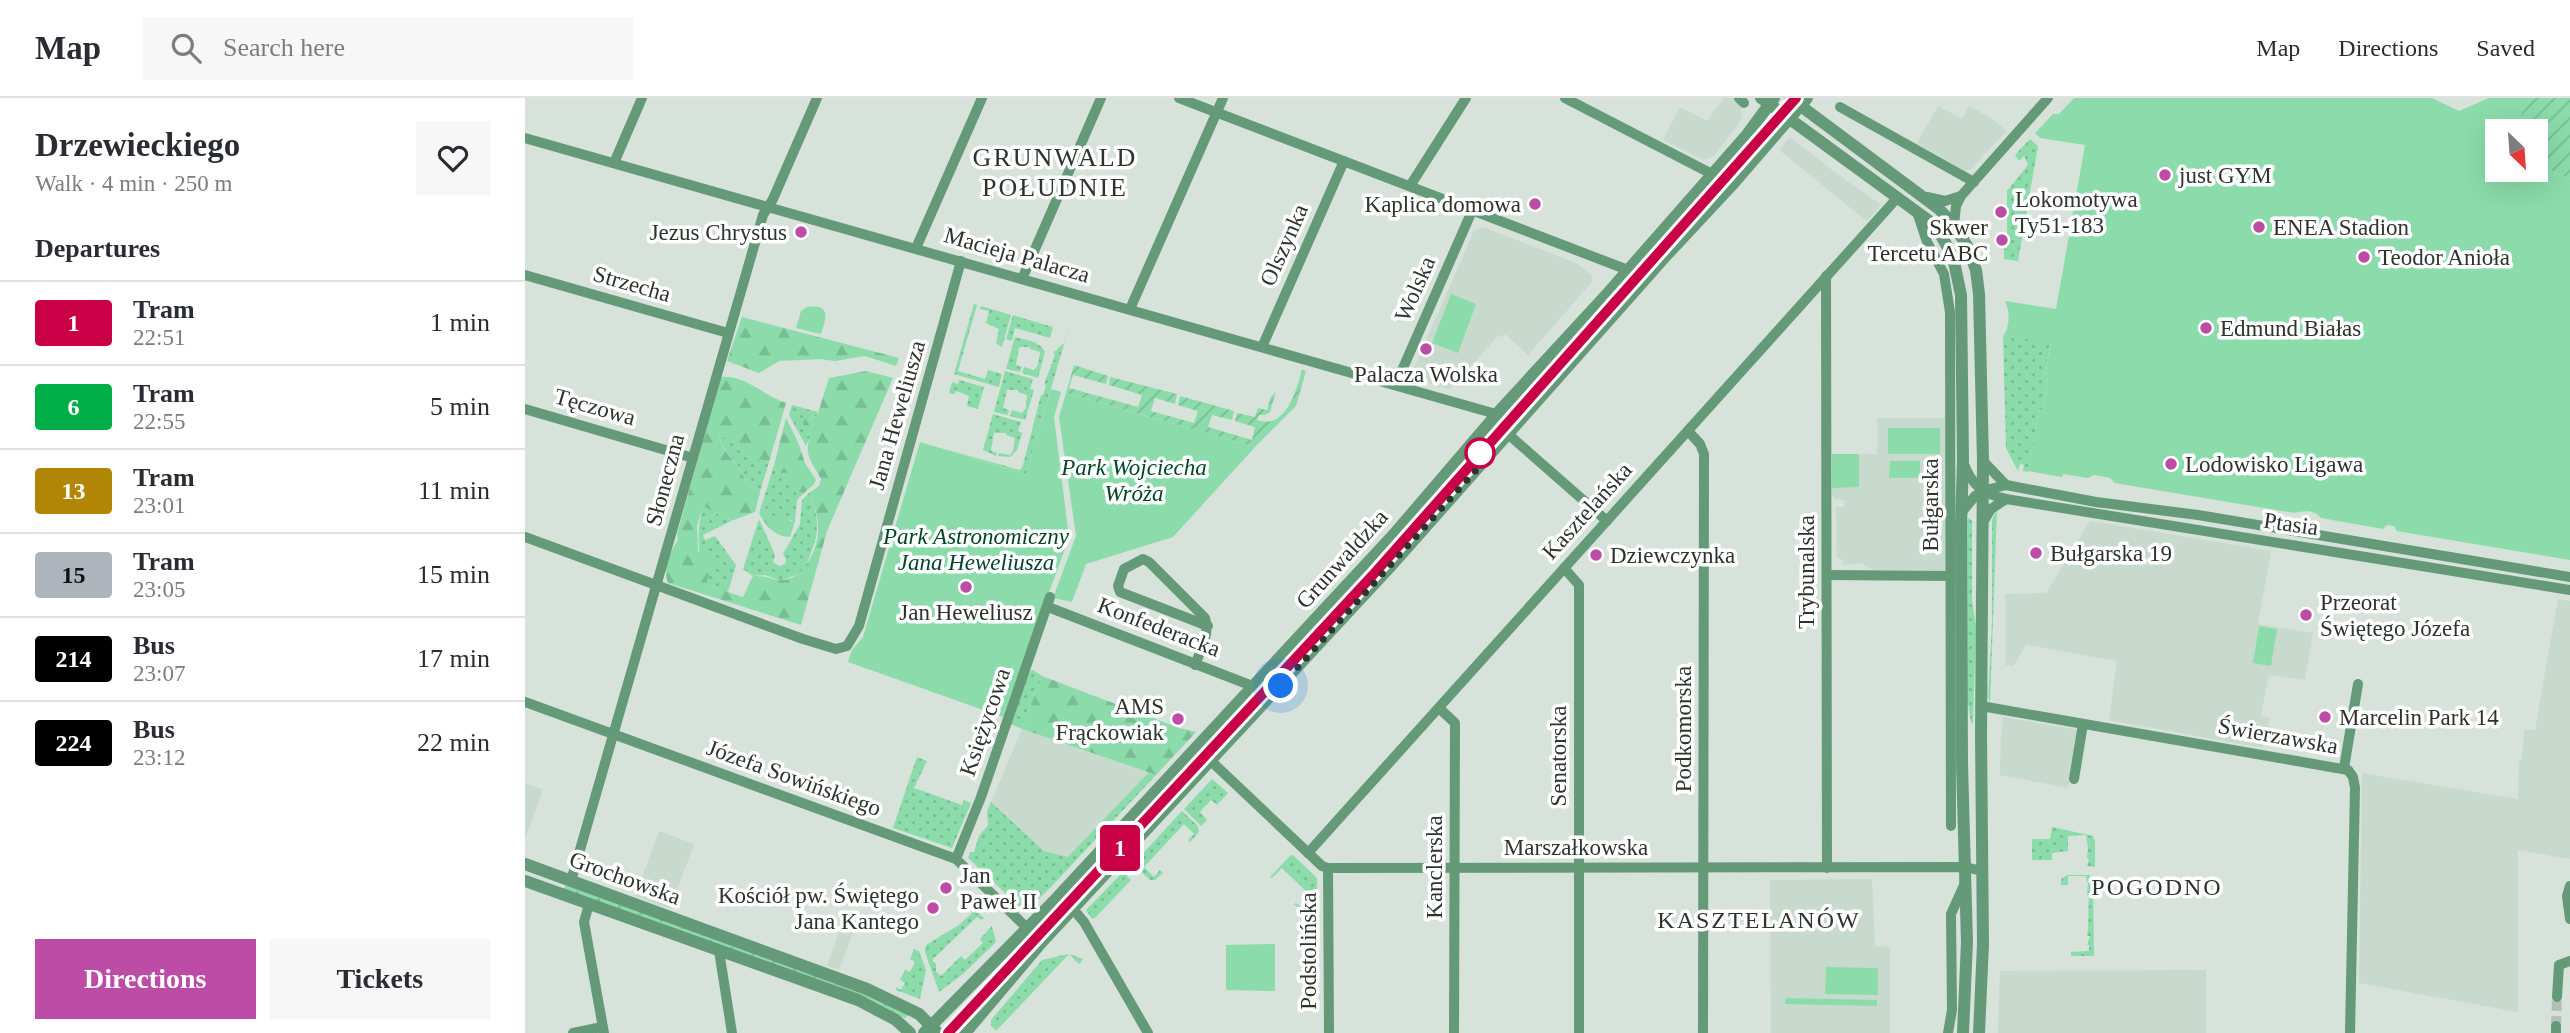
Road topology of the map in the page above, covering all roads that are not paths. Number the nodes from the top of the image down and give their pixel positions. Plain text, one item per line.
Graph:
1 (642, 98) edge
2 (817, 98) edge
3 (982, 98) edge
4 (1101, 98) edge
5 (1179, 98) edge
6 (1223, 98) edge
7 (1466, 98) edge
8 (1565, 98) edge
9 (2048, 98) edge
10 (1768, 100) edge
11 (1799, 101) edge
12 (1840, 107) dead end
13 (1217, 113) junction
14 (1790, 120) junction
15 (525, 138) edge
16 (1344, 161) junction
17 (614, 163) junction
18 (1713, 174) junction
19 (1974, 182) junction
20 (1410, 187) junction
21 (1925, 196) junction
22 (1961, 196) junction
23 (1898, 197) junction
24 (769, 207) junction
25 (1916, 210) junction
26 (1472, 211) junction
27 (1954, 225) junction
28 (916, 248) junction
29 (961, 261) junction
30 (1628, 270) junction
31 (525, 275) edge
32 (1826, 276) junction
33 (1022, 279) junction
34 (1130, 309) junction
35 (728, 333) junction
36 (1262, 347) junction
37 (1396, 384) junction
38 (525, 409) edge
39 (1496, 414) junction
40 (1688, 431) junction
41 (1508, 434) junction
42 (693, 458) junction
43 (1983, 461) junction
44 (1963, 462) junction
45 (2007, 485) junction
46 (1982, 491) junction
47 (2006, 499) junction
48 (1961, 513) junction
49 (1607, 521) junction
50 (1982, 524) junction
51 (525, 537) edge
52 (1564, 568) junction
53 (1827, 575) junction
54 (1951, 576) junction
55 (2570, 577) edge
56 (657, 586) junction
57 (2570, 590) edge
58 (1049, 602) joint
59 (1208, 626) junction
60 (1195, 665) junction
61 (2358, 684) dead end
62 (1255, 687) junction
63 (525, 702) edge
64 (1980, 706) junction
65 (1235, 708) junction
66 (1439, 708) junction
67 (1249, 720) junction
68 (2083, 724) junction
69 (615, 734) junction
70 (1198, 748) junction
71 (1211, 761) junction
72 (2344, 768) junction
73 (2074, 779) dead end
74 (1957, 807) junction
75 (1951, 826) dead end
76 (1308, 853) junction
77 (956, 859) junction
78 (525, 864) edge
79 (1455, 867) junction
80 (1965, 867) junction
81 (1328, 868) junction
82 (1579, 868) junction
83 (1703, 868) junction
84 (1827, 868) junction
85 (1983, 871) junction
86 (525, 881) edge
87 (571, 881) junction
88 (1965, 883) junction
89 (2570, 886) edge
90 (589, 904) junction
91 (1073, 909) junction
92 (2570, 919) edge
93 (1027, 928) junction
94 (719, 951) junction
95 (2570, 961) edge
96 (2557, 997) tunnel mouth
97 (603, 1030) edge
98 (931, 1031) edge
99 (573, 1033) edge
100 (733, 1033) edge
101 (910, 1033) edge
102 (965, 1033) edge
103 (1148, 1033) edge
104 (1329, 1033) edge
105 (1454, 1033) edge
106 (1579, 1033) edge
107 (1703, 1033) edge
108 (1948, 1033) edge
109 (1963, 1033) edge
110 (1979, 1033) edge
111 (2350, 1033) edge

1 - 17 street
2 - 24 street, Słoneczna
3 - 28 street
4 - 33 street
5 - 13 street
6 - 13 street
7 - 20 street
8 - 18 street
9 - 19 street
10 - 14 street, Bułgarska
10 - 18 street, Grunwaldzka
11 - 14 street, Grunwaldzka
11 - 21 street
12 - 19 street
13 - 16 street
13 - 34 street
14 - 23 street, Bułgarska
14 - 41 street, Grunwaldzka
15 - 17 street, Macieja Palacza
16 - 20 street
16 - 36 street, Olszynka
17 - 24 street, Macieja Palacza
18 - 30 street, Grunwaldzka
19 - 22 street
20 - 26 street
21 - 22 street
21 - 27 street
22 - 27 street
23 - 25 street, Bułgarska
23 - 32 street, Kasztelańska
24 - 28 street, Macieja Palacza
24 - 35 street, Słoneczna
25 - 44 street, Bułgarska
25 - 54 street, Bułgarska
26 - 30 street
26 - 37 street, Wolska
27 - 43 street
28 - 29 street, Macieja Palacza
29 - 33 street, Macieja Palacza
29 - 56 street, Jana Heweliusza
30 - 39 street, Grunwaldzka
31 - 35 street, Strzecha
32 - 40 street, Kasztelańska
32 - 53 street, Trybunalska
33 - 34 street, Macieja Palacza
34 - 36 street, Macieja Palacza
35 - 42 street, Słoneczna
36 - 37 street, Macieja Palacza
37 - 39 street, Macieja Palacza
38 - 42 street, Tęczowa
39 - 62 street, Grunwaldzka
40 - 49 street, Kasztelańska
40 - 83 street, Podkomorska
41 - 49 street
41 - 67 street, Grunwaldzka
42 - 56 street, Słoneczna
43 - 44 street, Bułgarska
43 - 45 street
43 - 46 street
44 - 46 street
44 - 48 street, Bułgarska
45 - 46 street, Ptasia
45 - 55 street, Ptasia
46 - 47 street, Ptasia
46 - 48 street
46 - 50 street
47 - 50 street
47 - 57 street, Ptasia
48 - 50 street, Bułgarska
48 - 74 street, Bułgarska
49 - 52 street, Kasztelańska
50 - 64 street
51 - 56 street
52 - 66 street, Kasztelańska
52 - 82 street, Senatorska
53 - 54 street
53 - 84 street, Trybunalska
54 - 74 street, Bułgarska
56 - 69 street, Słoneczna
58 - 60 street, Konfederacka
58 - 77 street, Księżycowa
59 - 59 street
59 - 60 street
60 - 62 street, Konfederacka
61 - 72 street
62 - 65 street, Grunwaldzka
63 - 69 street, Józefa Sowińskiego
64 - 68 street, Świerzawska
64 - 85 street
65 - 67 street
65 - 70 street, Grunwaldzka
66 - 76 street, Kasztelańska
66 - 79 street, Kanclerska
67 - 71 street, Grunwaldzka
68 - 72 street, Świerzawska
68 - 73 street
69 - 77 street, Józefa Sowińskiego
69 - 87 street, Słoneczna
70 - 71 street
70 - 93 street, Grunwaldzka
71 - 76 street
71 - 91 street, Grunwaldzka
72 - 111 street, Świerzawska
74 - 75 street, Bułgarska
74 - 80 street, Bułgarska
76 - 81 street
77 - 93 street, Józefa Sowińskiego
78 - 87 street, Grochowska
79 - 81 street, Marszałkowska
79 - 82 street, Marszałkowska
79 - 105 street, Kanclerska
80 - 84 street, Marszałkowska
80 - 85 street, Marszałkowska
80 - 88 street, Bułgarska
81 - 104 street, Podstolińska
82 - 83 street, Marszałkowska
82 - 106 street, Senatorska
83 - 84 street, Marszałkowska
83 - 107 street, Podkomorska
85 - 110 street
86 - 90 street, Grochowska
87 - 98 street, Grochowska
88 - 108 street, Bułgarska
88 - 109 street, Bułgarska
89 - 92 street
90 - 94 street, Grochowska
90 - 97 street
91 - 102 street, Grunwaldzka
91 - 103 street
93 - 98 street, Grunwaldzka
94 - 100 street
94 - 101 street, Grochowska
95 - 96 street
97 - 99 street

